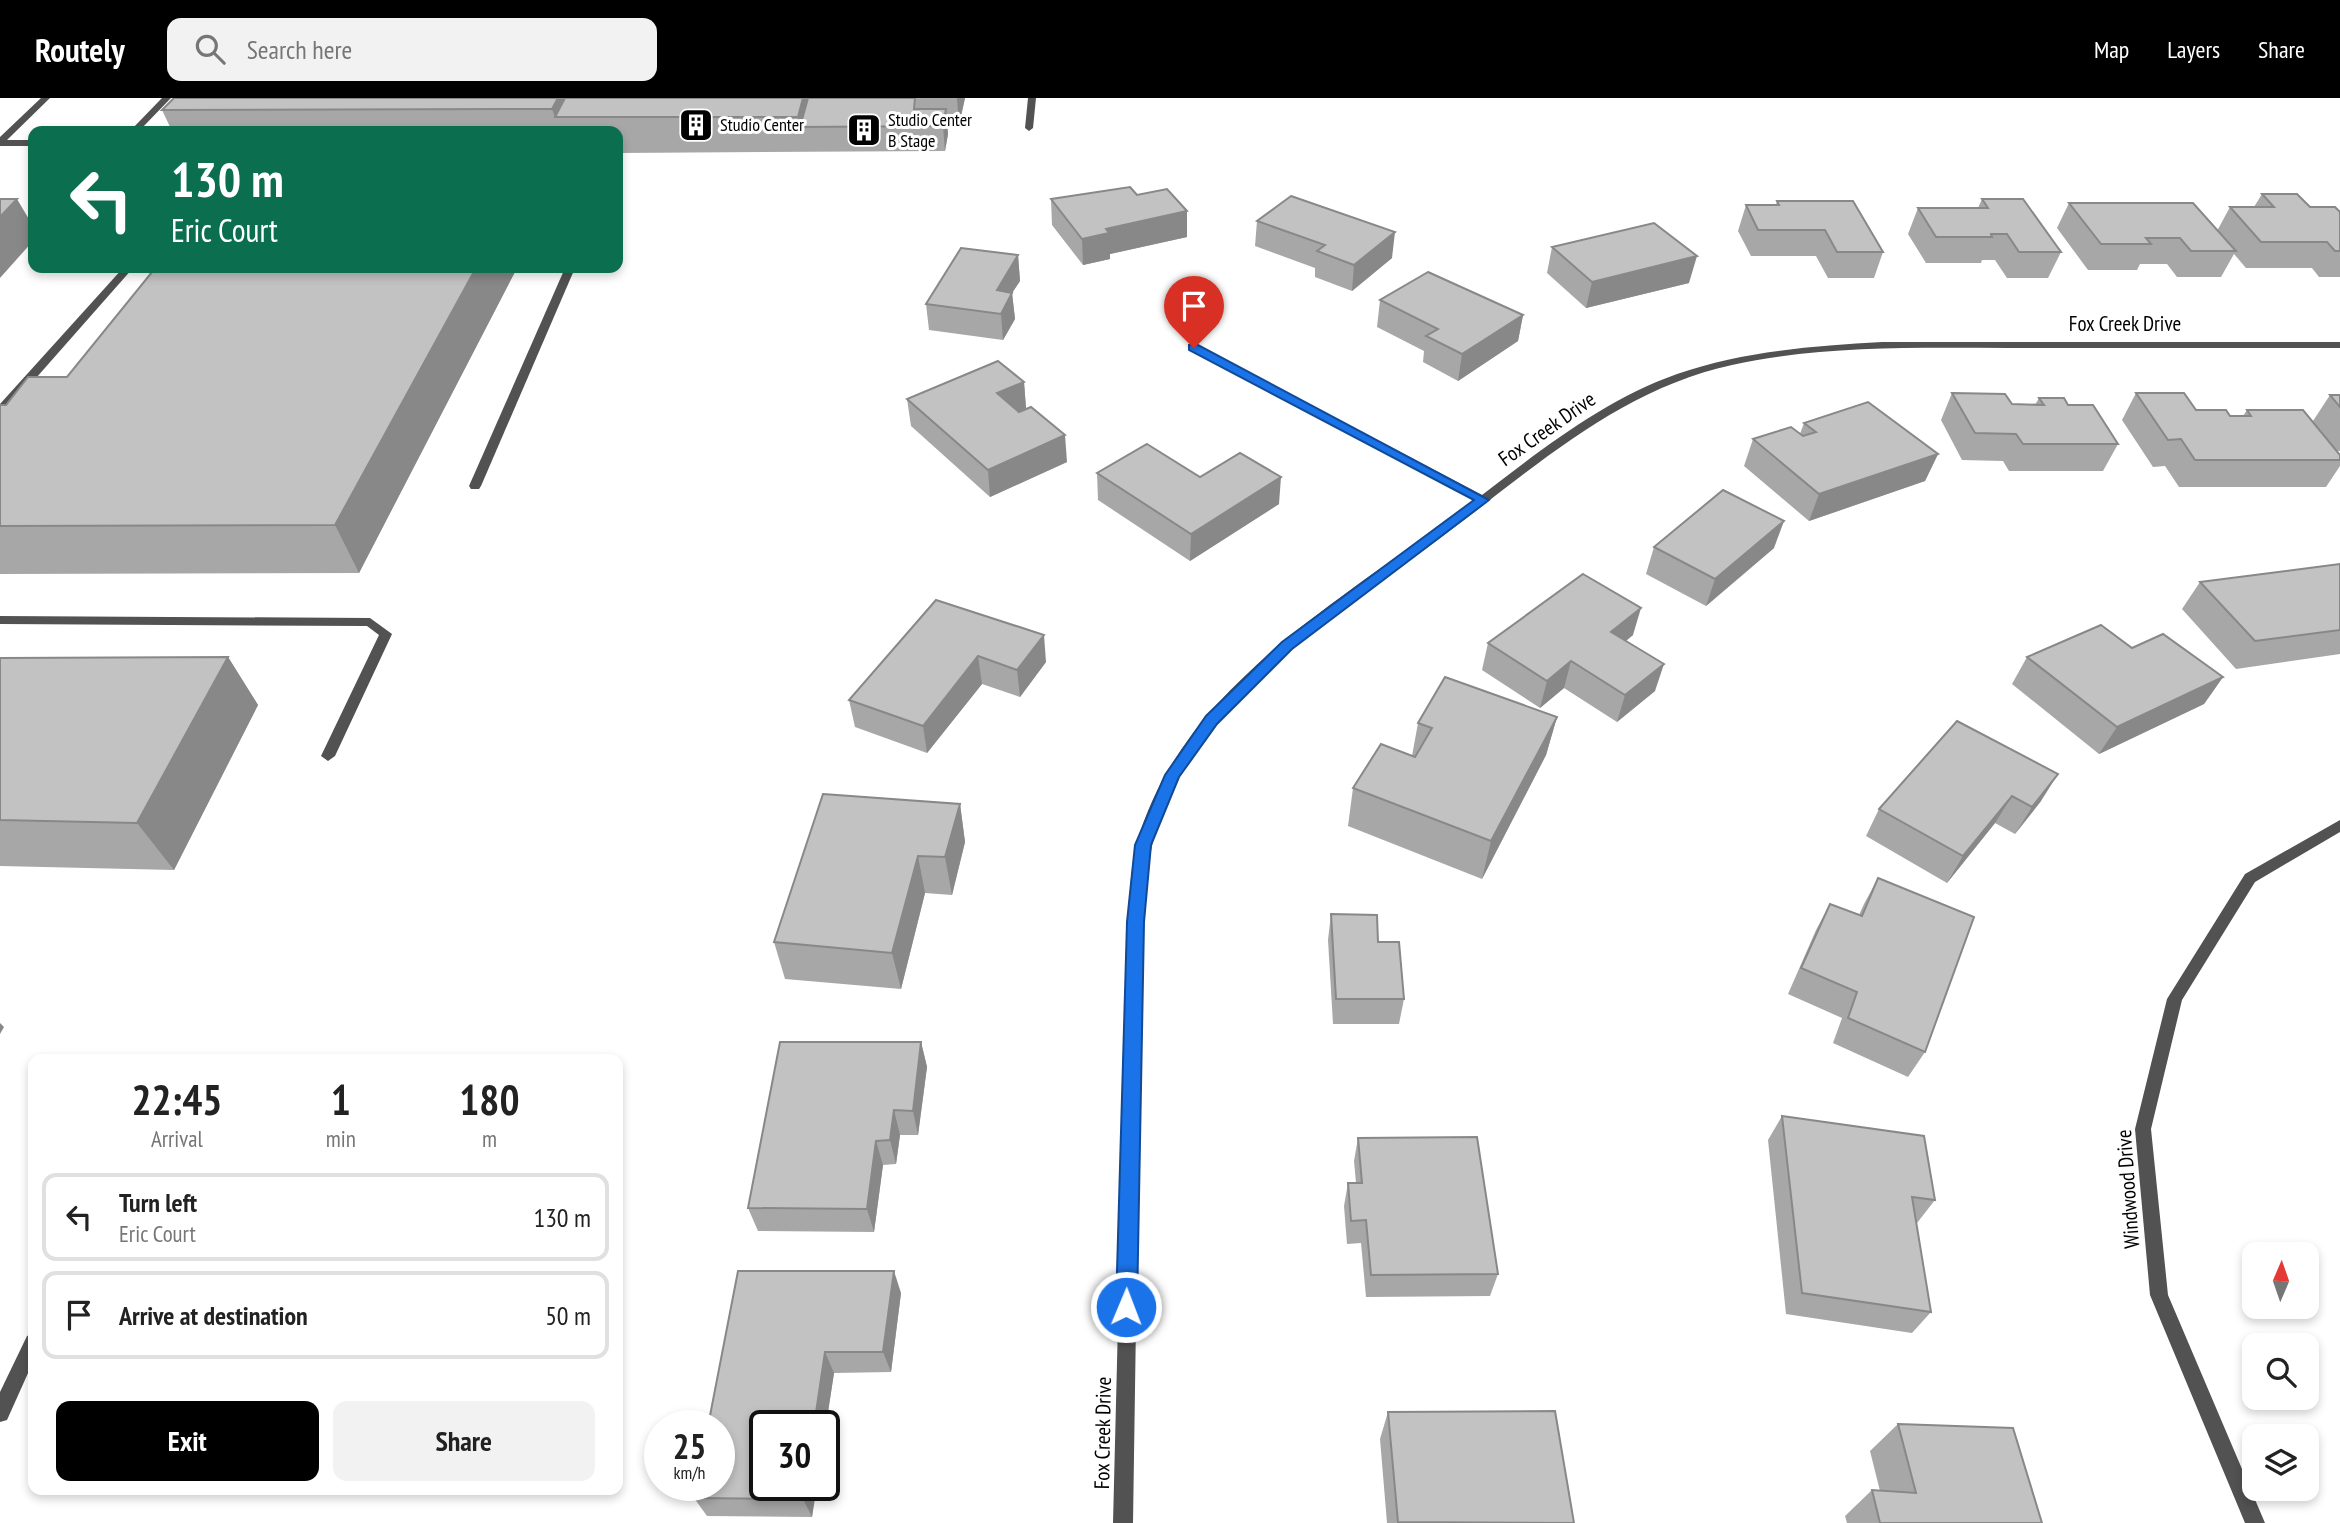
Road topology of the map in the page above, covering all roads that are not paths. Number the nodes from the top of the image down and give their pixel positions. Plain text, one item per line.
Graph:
1 (46, 98) edge
2 (167, 98) edge
3 (1032, 98) edge
4 (139, 126) edge
5 (1028, 128) dead end
6 (0, 142) edge
7 (28, 143) edge
8 (124, 273) edge
9 (568, 273) edge
10 (2340, 345) edge
11 (1194, 348) dead end
12 (0, 409) edge
13 (475, 486) dead end
14 (1483, 500) junction
15 (0, 620) edge
16 (328, 756) dead end
17 (2340, 825) edge
18 (28, 1353) edge
19 (0, 1413) edge
20 (1123, 1523) edge
21 (2255, 1523) edge

1 - 6 street
2 - 4 street
3 - 5 street
6 - 7 street
8 - 12 street
9 - 13 street
10 - 14 street, Fox Creek Drive
11 - 14 street
14 - 20 street, Fox Creek Drive
15 - 16 street
17 - 21 street, Windwood Drive
18 - 19 street

